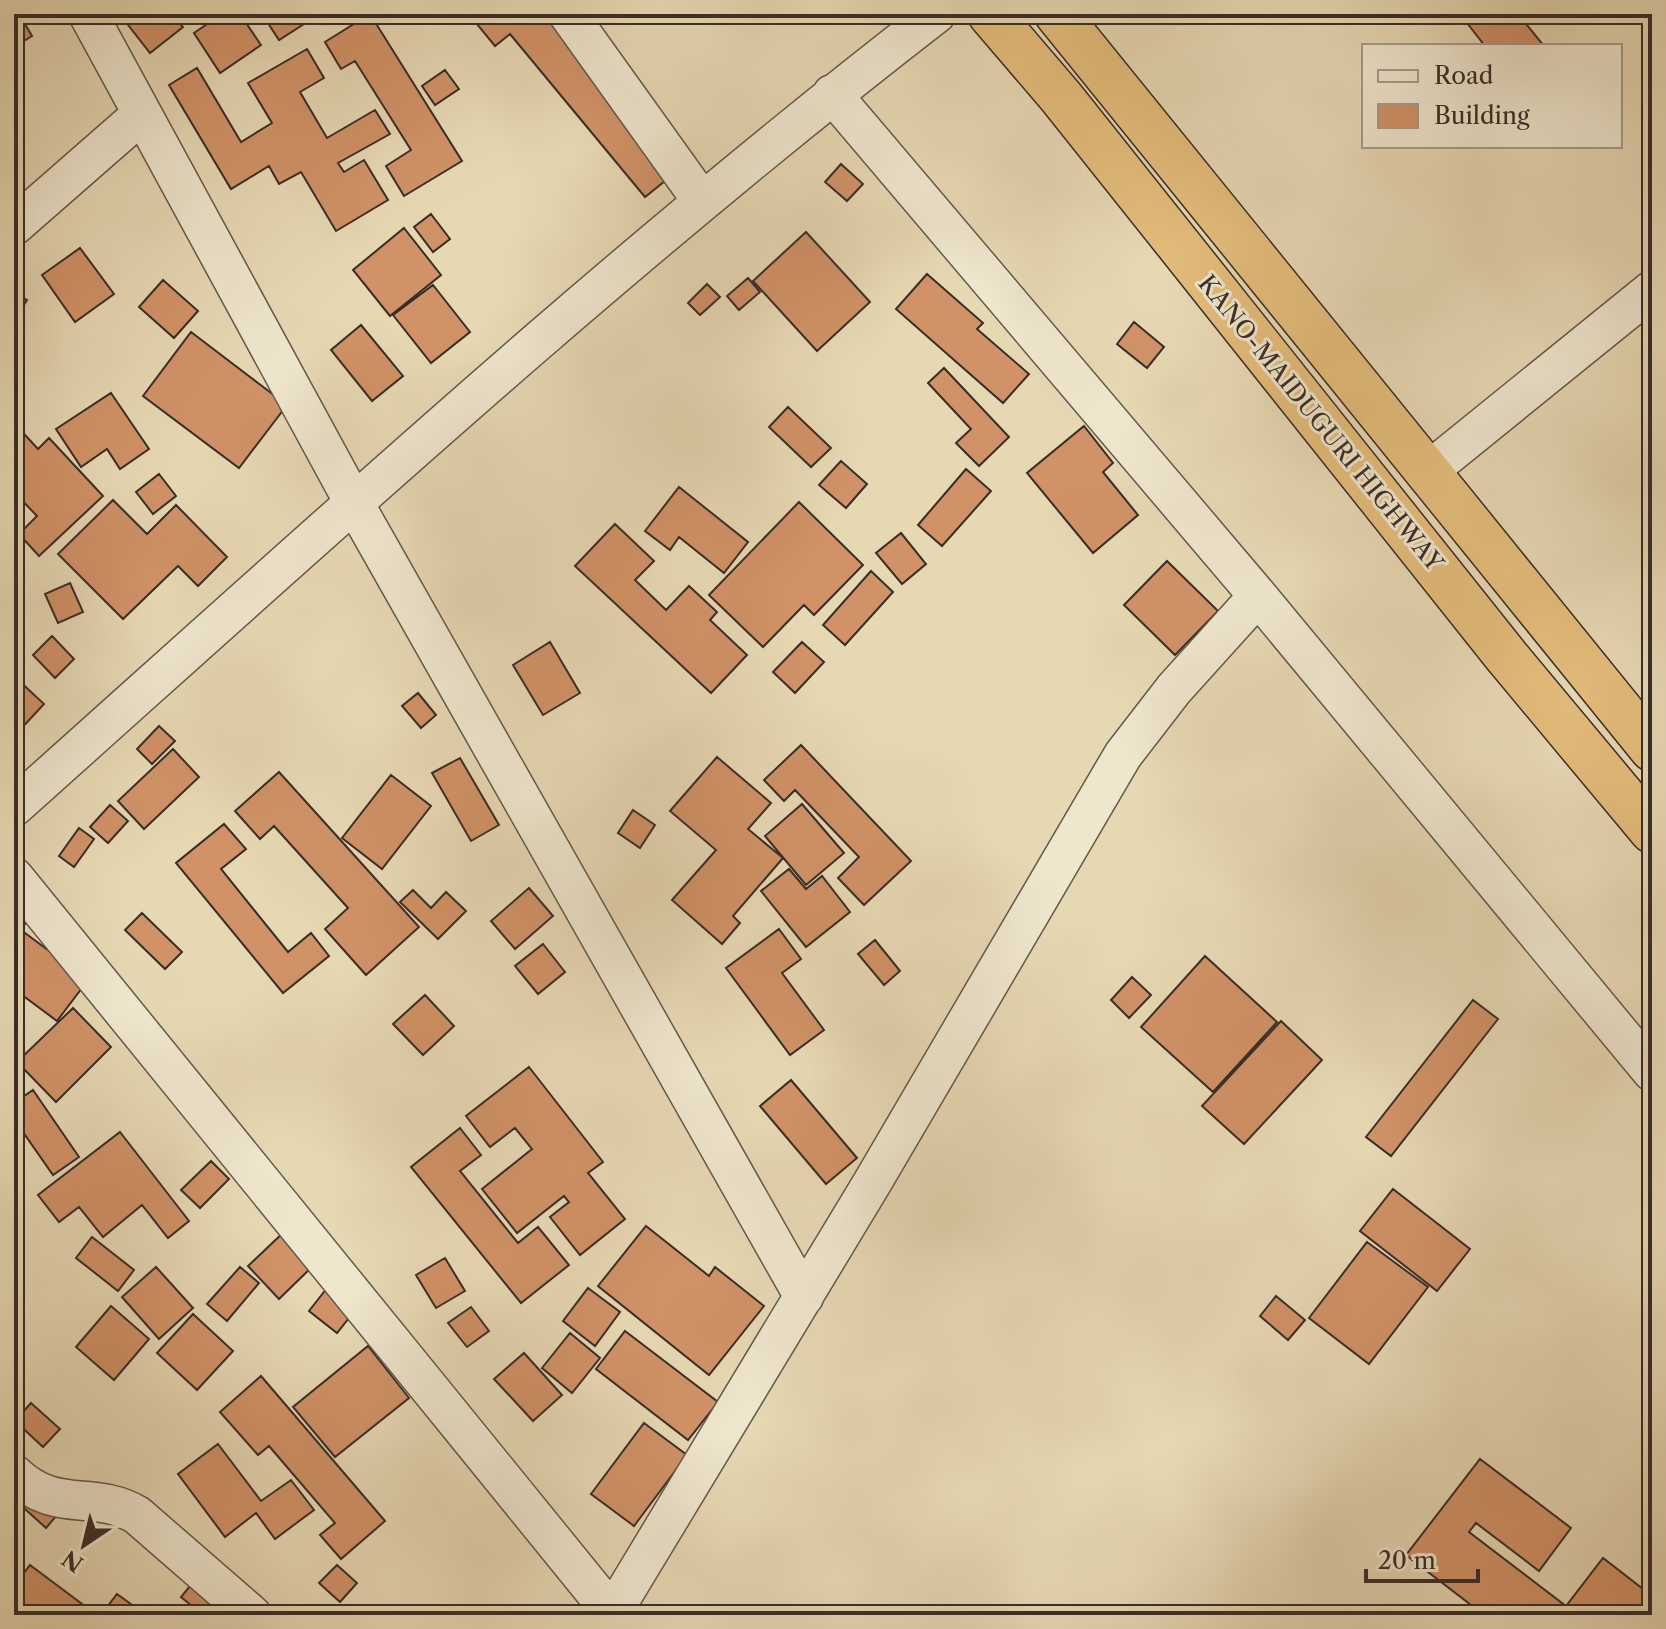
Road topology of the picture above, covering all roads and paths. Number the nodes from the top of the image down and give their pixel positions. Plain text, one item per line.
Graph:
1 (88, 14) edge
2 (568, 14) edge
3 (936, 14) edge
4 (990, 14) edge
5 (1057, 14) edge
6 (832, 94) junction
7 (142, 114) junction
8 (702, 201) junction
9 (14, 226) edge
10 (1652, 290) edge
11 (1426, 473) junction
12 (354, 503) junction
13 (1258, 596) junction
14 (1551, 624) junction
15 (1507, 657) junction
16 (1652, 749) edge
17 (14, 807) edge
18 (1652, 831) edge
19 (14, 877) edge
20 (1652, 1072) edge
21 (804, 1297) junction
22 (14, 1474) edge
23 (612, 1614) edge
24 (252, 1615) edge

1 - 7 street
2 - 8 street
3 - 6 street
4 - 15 highway, KANO-MAIDUGURI HIGHWAY
5 - 11 highway, KANO-MAIDUGURI HIGHWAY
6 - 8 street
6 - 13 street
7 - 9 street
7 - 12 street
8 - 12 street
10 - 11 street
11 - 14 highway, KANO-MAIDUGURI HIGHWAY
12 - 17 street
12 - 21 street
13 - 20 street
13 - 21 street
14 - 15 highway
14 - 16 highway, KANO-MAIDUGURI HIGHWAY
15 - 18 highway, KANO-MAIDUGURI HIGHWAY
19 - 23 street
21 - 23 street
22 - 24 street

